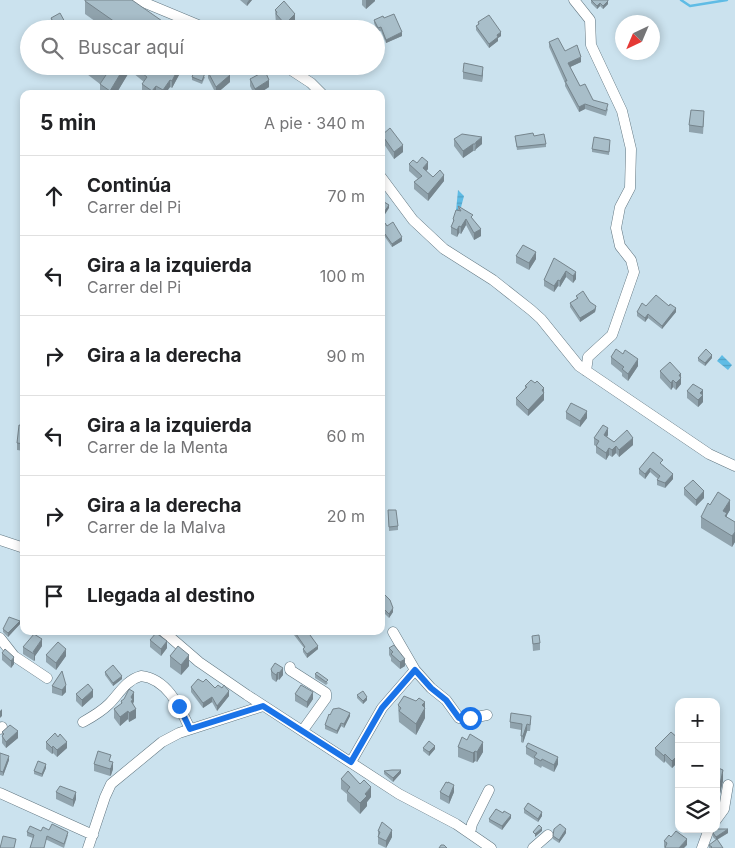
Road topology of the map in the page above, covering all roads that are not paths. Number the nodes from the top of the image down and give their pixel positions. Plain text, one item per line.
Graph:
1 (138, 0) edge
2 (574, 0) edge
3 (186, 20) edge
4 (299, 75) edge
5 (318, 90) edge
6 (385, 183) edge
7 (586, 371) junction
8 (735, 466) edge
9 (0, 540) edge
10 (20, 547) edge
11 (393, 632) dead end
12 (168, 635) edge
13 (0, 638) edge
14 (290, 667) dead end
15 (415, 670) junction
16 (47, 678) dead end
17 (263, 706) junction
18 (487, 715) dead end
19 (82, 722) dead end
20 (190, 729) junction
21 (303, 730) junction
22 (351, 762) junction
23 (728, 785) dead end
24 (489, 790) dead end
25 (0, 793) edge
26 (720, 814) edge
27 (470, 833) junction
28 (708, 833) edge
29 (94, 835) junction
30 (548, 835) dead end
31 (88, 848) edge
32 (491, 848) edge
33 (533, 848) edge
34 (702, 848) edge

1 - 3 street
2 - 7 street
4 - 5 street
6 - 7 street
7 - 8 street
9 - 10 street
11 - 15 street
12 - 17 street
13 - 16 street
14 - 21 street
15 - 18 street
15 - 22 street
17 - 20 street
17 - 21 street
19 - 20 street
20 - 29 street
21 - 22 street
22 - 27 street
23 - 26 street
24 - 27 street
25 - 29 street
27 - 32 street
28 - 34 street
29 - 31 street
30 - 33 street

